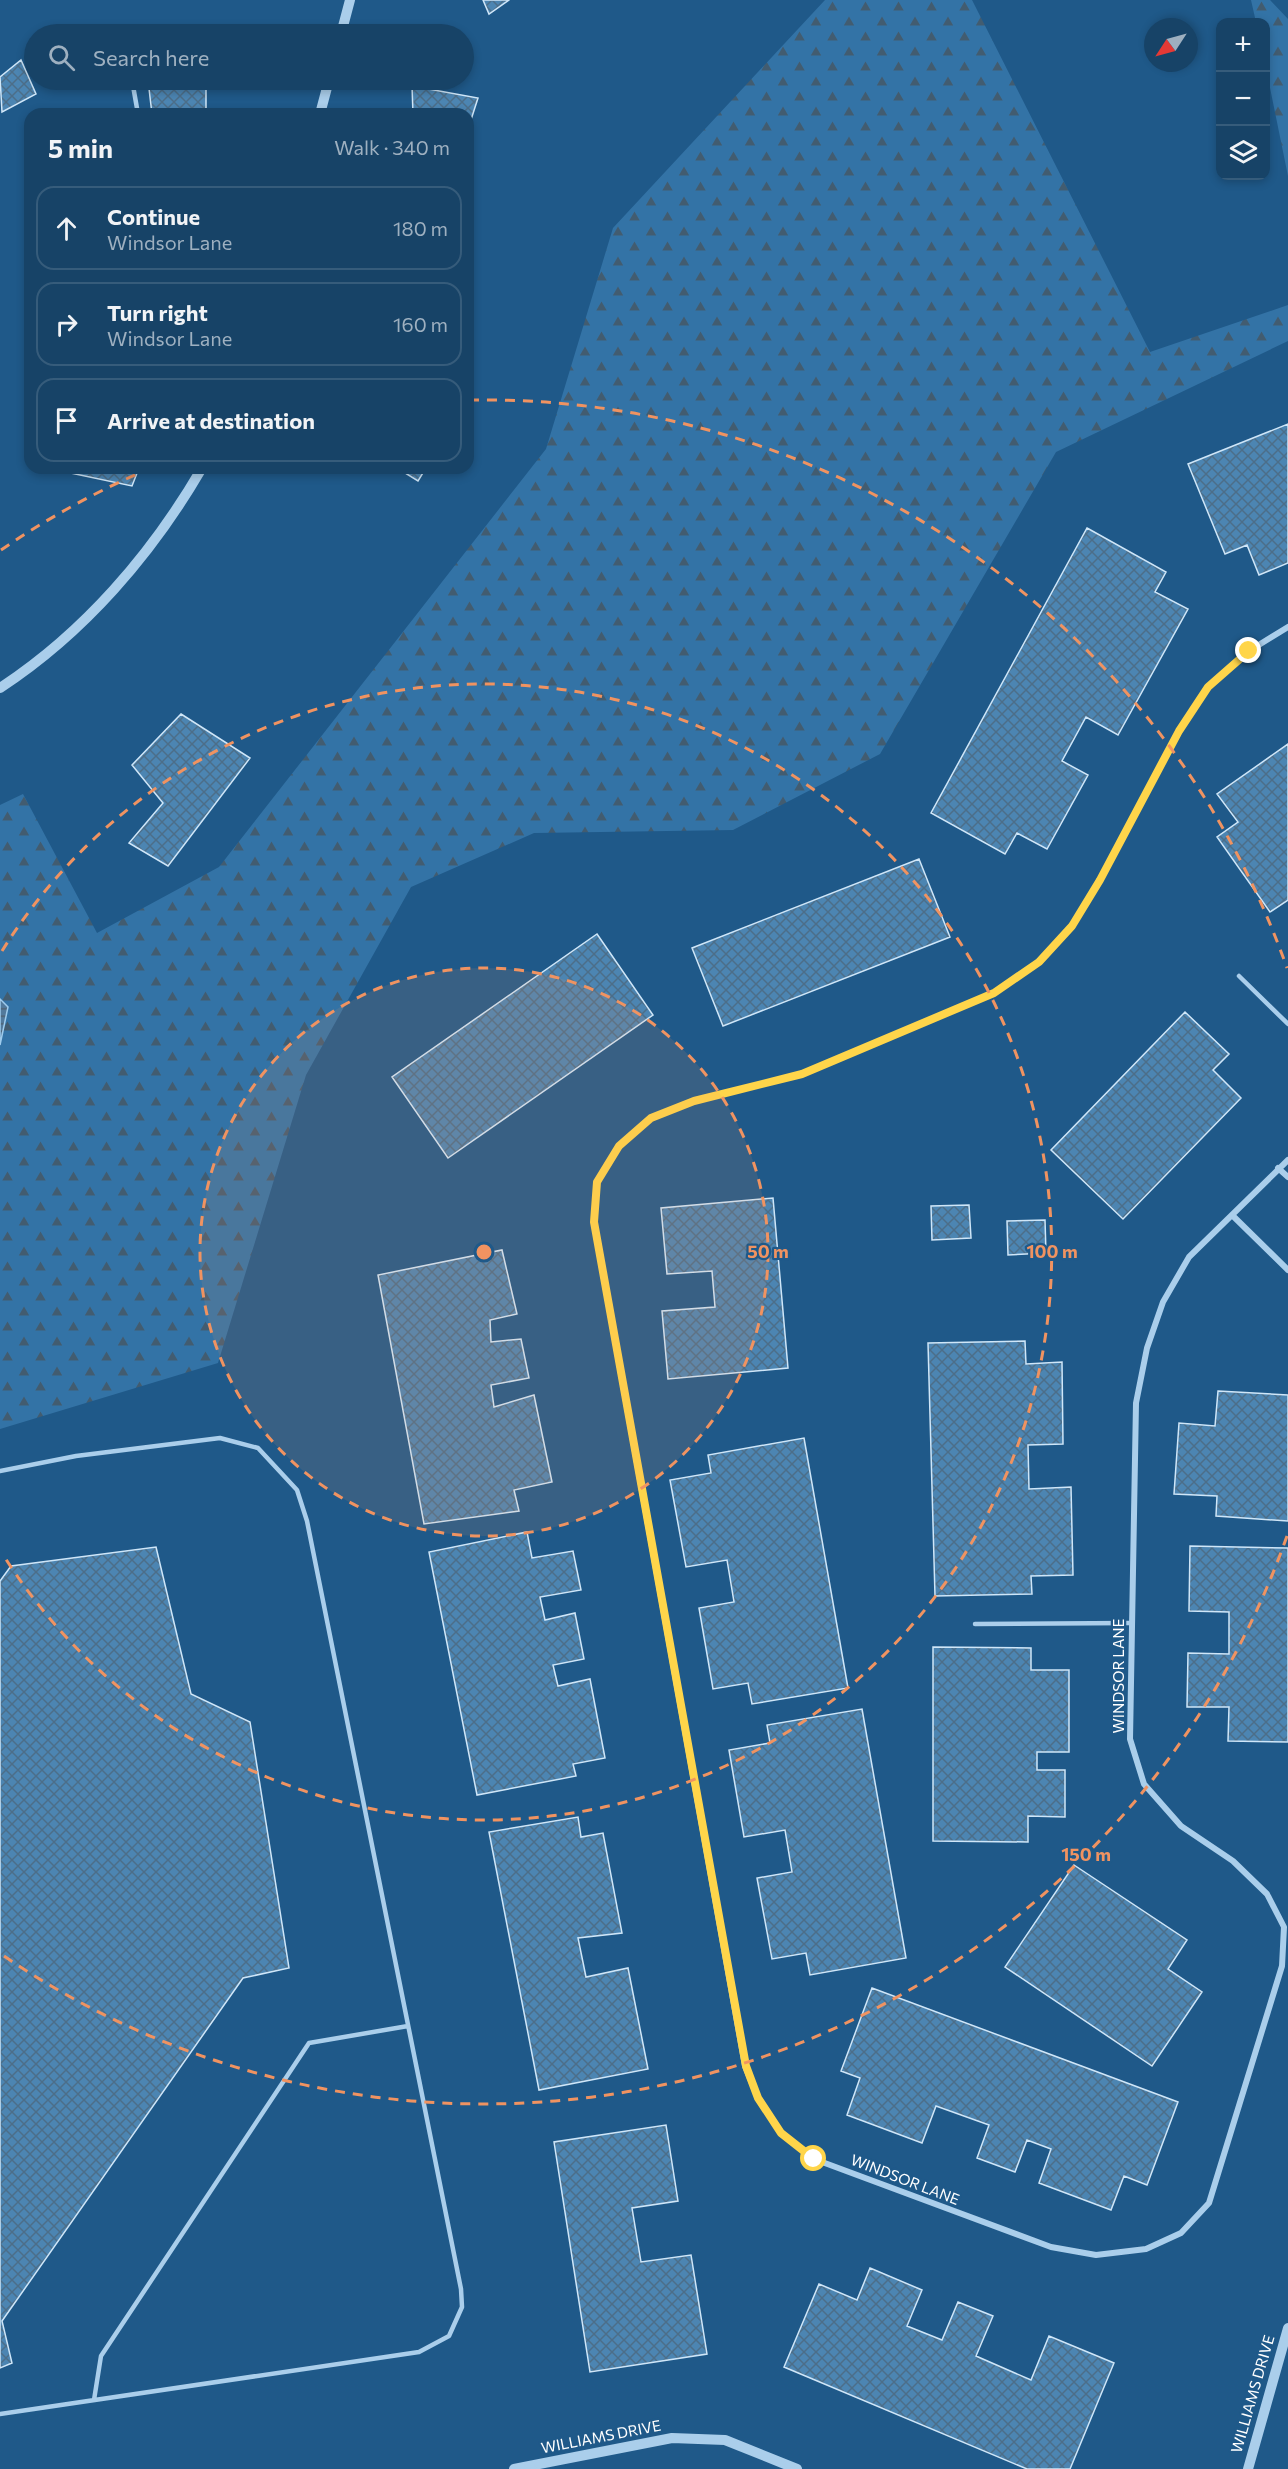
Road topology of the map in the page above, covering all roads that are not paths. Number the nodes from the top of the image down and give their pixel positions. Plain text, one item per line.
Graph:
1 (350, 0) edge
2 (344, 24) edge
3 (134, 90) edge
4 (326, 90) edge
5 (137, 108) edge
6 (322, 108) edge
7 (198, 474) edge
8 (1288, 627) edge
9 (0, 688) edge
10 (1239, 976) dead end
11 (1288, 1024) edge
12 (1288, 1160) edge
13 (1278, 1168) junction
14 (1288, 1178) edge
15 (1232, 1215) junction
16 (1288, 1270) edge
17 (0, 1471) edge
18 (1131, 1623) junction
19 (975, 1624) dead end
20 (408, 2026) junction
21 (1288, 2328) edge
22 (94, 2400) junction
23 (0, 2414) edge
24 (514, 2469) edge
25 (797, 2469) edge
26 (1248, 2469) edge

1 - 2 street
3 - 5 lane
4 - 6 street
7 - 9 street
8 - 18 street, WINDSOR LANE
10 - 11 lane
12 - 13 street, WINDSOR LANE
13 - 14 street
13 - 15 street, WINDSOR LANE
15 - 16 street
15 - 18 street, WINDSOR LANE
17 - 20 lane
18 - 19 lane
20 - 22 lane
20 - 22 lane
21 - 26 street, WILLIAMS DRIVE
22 - 23 lane
24 - 25 street, WILLIAMS DRIVE

